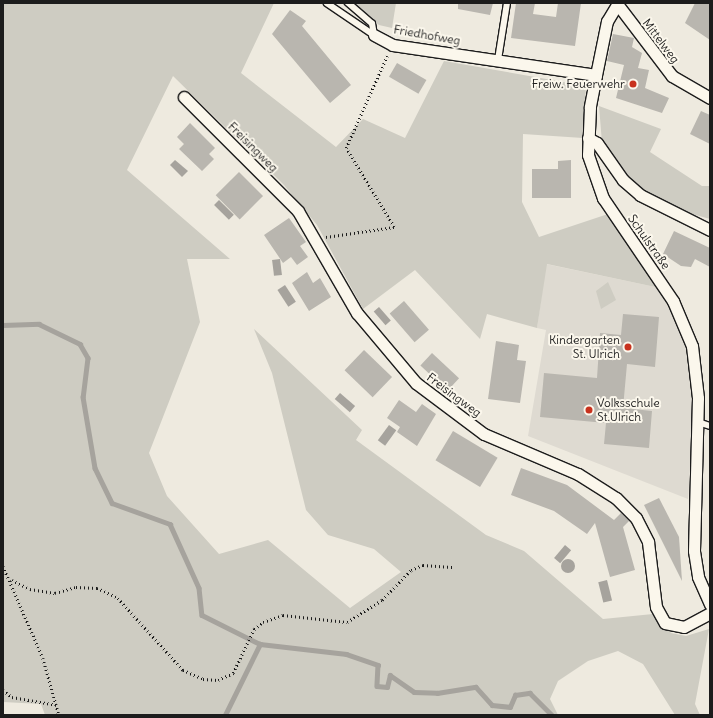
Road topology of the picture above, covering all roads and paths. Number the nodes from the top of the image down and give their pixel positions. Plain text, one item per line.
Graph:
1 (328, 3) edge
2 (348, 3) edge
3 (507, 3) edge
4 (618, 4) edge
5 (374, 35) junction
6 (393, 45) junction
7 (498, 60) junction
8 (596, 75) junction
9 (184, 96) dead end
10 (710, 98) edge
11 (588, 138) junction
12 (710, 230) edge
13 (316, 239) junction
14 (698, 422) junction
15 (710, 426) edge
16 (3, 566) edge
17 (454, 567) dead end
18 (12, 580) junction
19 (710, 604) edge
20 (710, 613) edge
21 (3, 690) edge
22 (57, 705) junction
23 (59, 715) edge

1 - 5 lane
2 - 5 lane
3 - 7 lane
4 - 8 street, Schulstraße
4 - 10 street, Mittelweg
5 - 6 street, Friedhofweg
6 - 7 street, Friedhofweg
6 - 13 path
7 - 8 street, Friedhofweg
8 - 11 street, Schulstraße
9 - 13 street, Freisingweg
11 - 12 street
11 - 14 street, Schulstraße
13 - 20 street, Freisingweg
14 - 15 lane
14 - 19 street, Schulstraße
16 - 18 path
17 - 18 path
18 - 22 path
21 - 22 path
22 - 23 path

